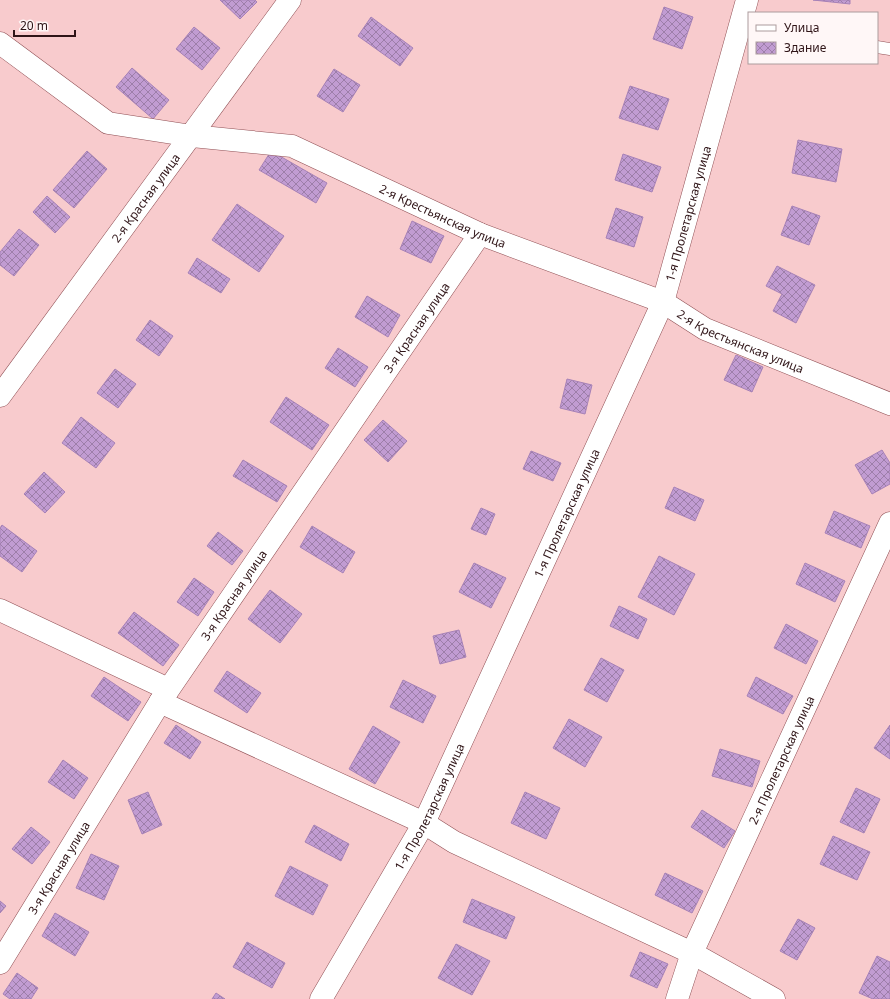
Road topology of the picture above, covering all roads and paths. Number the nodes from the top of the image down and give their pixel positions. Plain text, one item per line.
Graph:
1 (290, 0) edge
2 (746, 14) edge
3 (0, 43) edge
4 (878, 47) edge
5 (890, 49) edge
6 (192, 136) junction
7 (480, 234) junction
8 (663, 302) junction
9 (0, 396) edge
10 (890, 404) edge
11 (890, 523) edge
12 (0, 610) edge
13 (164, 695) junction
14 (424, 823) junction
15 (692, 953) junction
16 (0, 963) edge
17 (321, 999) edge
18 (677, 999) edge
19 (774, 999) edge

1 - 6 street, 2-я Красная улица
2 - 8 street, 1-я Пролетарская улица
3 - 6 street, 2-я Крестьянская улица
4 - 5 lane
6 - 7 street, 2-я Крестьянская улица
6 - 9 street, 2-я Красная улица
7 - 8 street, 2-я Крестьянская улица
7 - 13 street, 3-я Красная улица
8 - 10 street, 2-я Крестьянская улица
8 - 14 street, 1-я Пролетарская улица
11 - 15 street, 2-я Пролетарская улица
12 - 13 street
13 - 14 street
13 - 16 street, 3-я Красная улица
14 - 15 street
14 - 17 street, 1-я Пролетарская улица
15 - 18 street, 2-я Пролетарская улица
15 - 19 street

